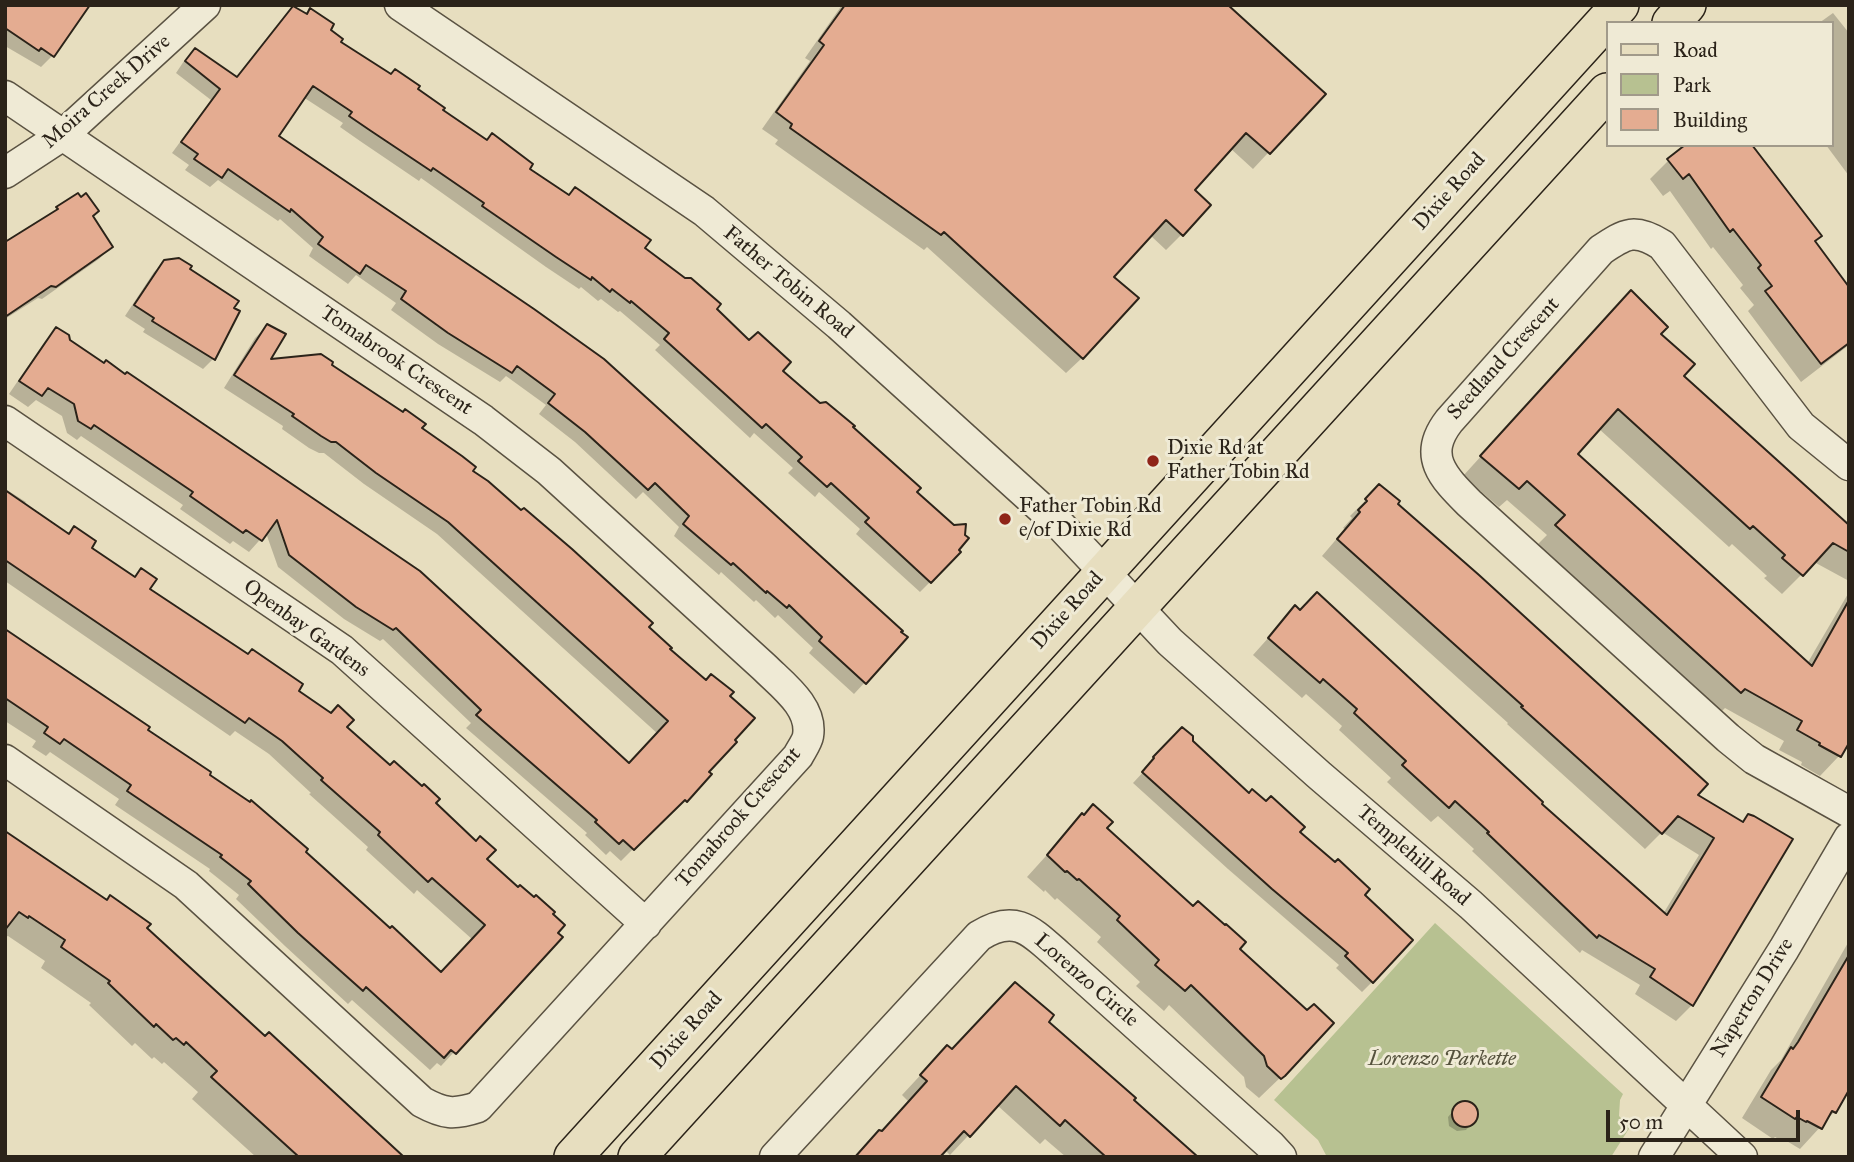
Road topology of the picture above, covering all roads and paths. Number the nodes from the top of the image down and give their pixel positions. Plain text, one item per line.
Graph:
1 (205, 5) edge
2 (400, 5) edge
3 (1620, 5) edge
4 (1686, 5) edge
5 (1605, 21) edge
6 (1605, 21) edge
7 (1673, 21) edge
8 (1605, 94) edge
9 (5, 96) edge
10 (63, 135) junction
11 (5, 173) edge
12 (5, 421) edge
13 (1849, 465) edge
14 (1104, 572) junction
15 (1138, 607) junction
16 (5, 760) edge
17 (1849, 812) edge
18 (1849, 838) edge
19 (646, 923) junction
20 (1687, 1106) junction
21 (573, 1157) edge
22 (637, 1157) edge
23 (775, 1157) edge
24 (1281, 1157) edge
25 (1654, 1157) edge
26 (1742, 1157) edge

1 - 10 street, Moira Creek Drive
2 - 14 street, Father Tobin Road
3 - 5 main road, Dixie Road
4 - 7 main road
6 - 14 main road, Dixie Road
8 - 15 main road
9 - 10 street, Tomabrook Crescent
10 - 11 street, Moira Creek Drive
10 - 19 street, Tomabrook Crescent
12 - 19 street, Openbay Gardens
13 - 17 street, Seedland Crescent
14 - 15 street, Father Tobin Road
14 - 21 main road, Dixie Road
15 - 20 street, Templehill Road
15 - 22 main road
16 - 19 street, Tomabrook Crescent
18 - 20 street, Naperton Drive
20 - 25 street, Naperton Drive
20 - 26 street, Templehill Road
23 - 24 street, Lorenzo Circle

